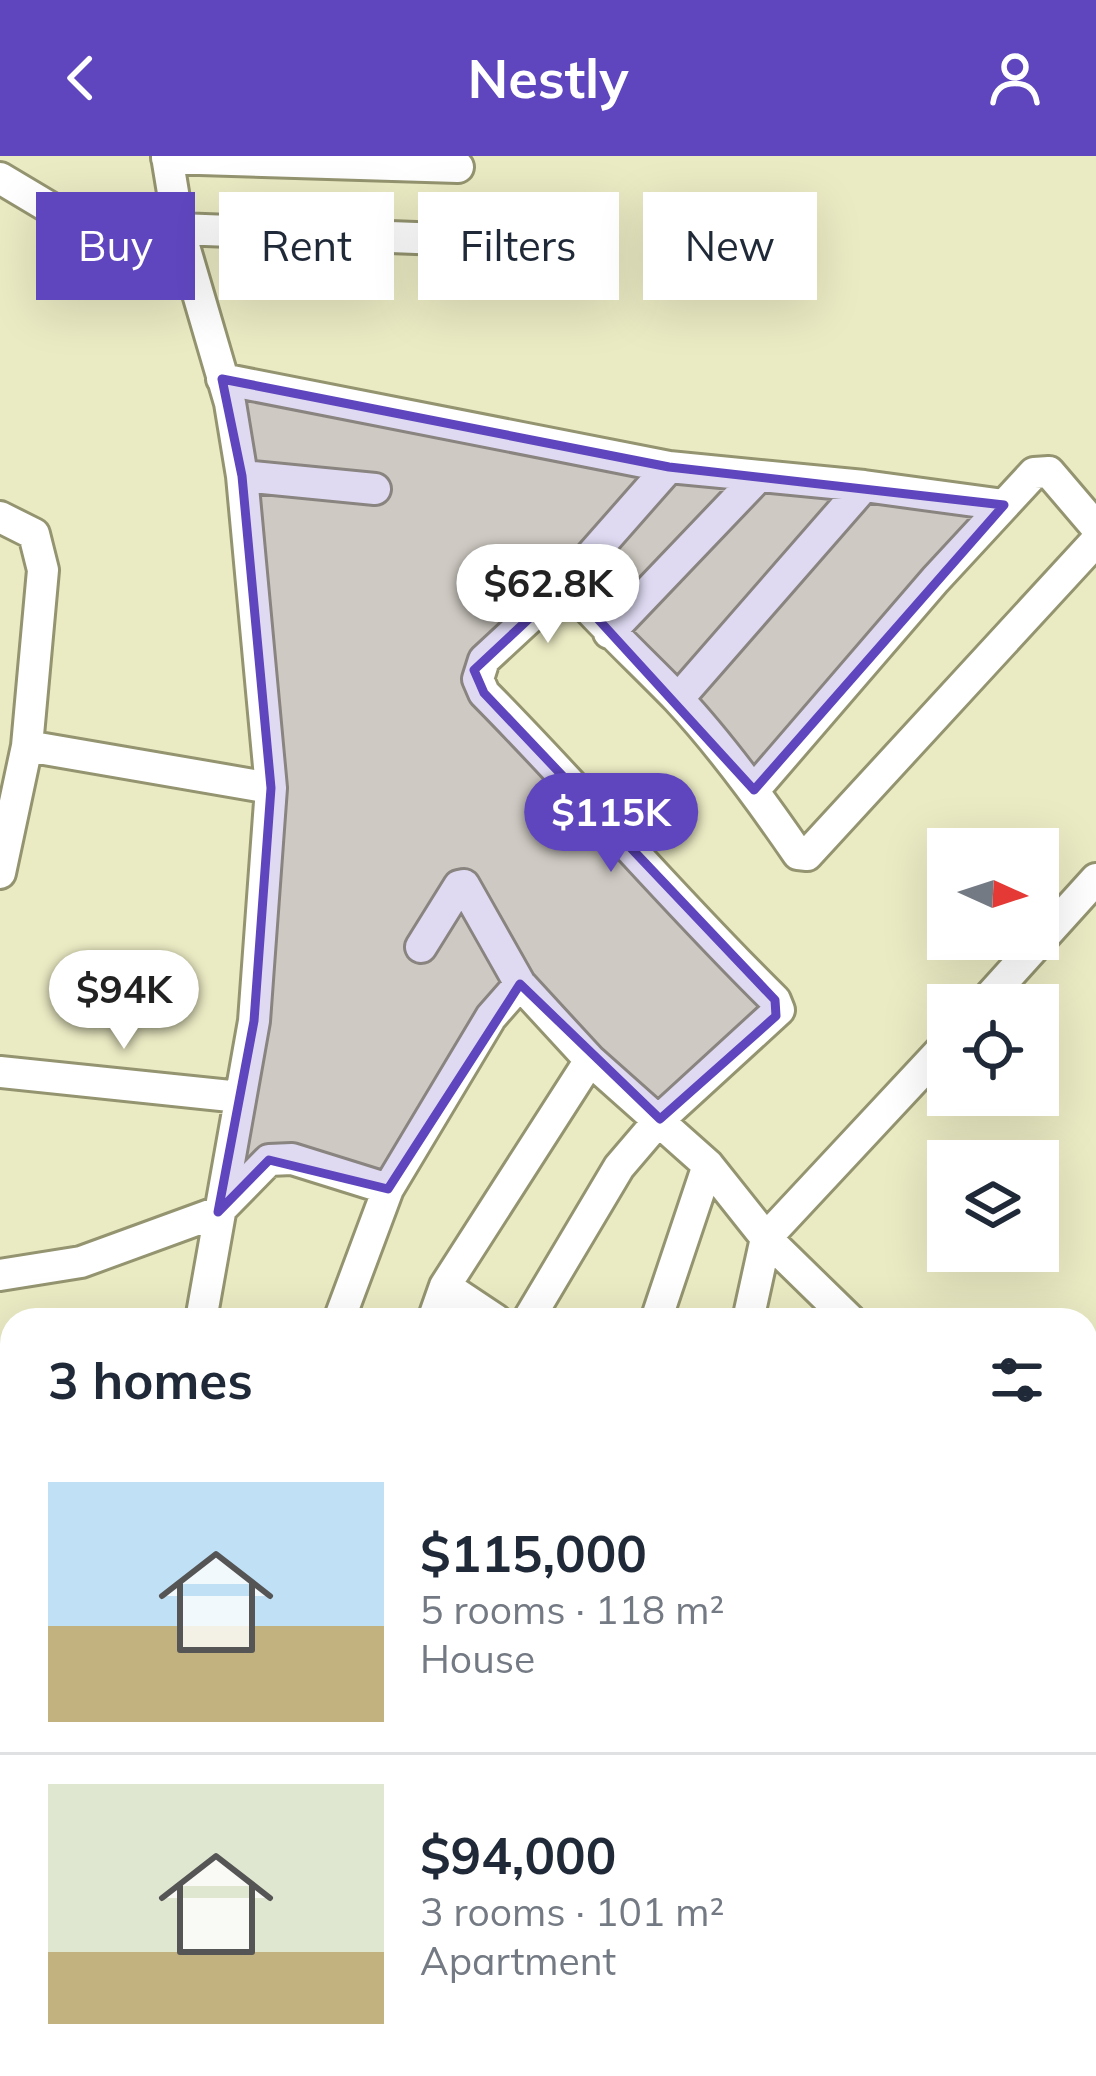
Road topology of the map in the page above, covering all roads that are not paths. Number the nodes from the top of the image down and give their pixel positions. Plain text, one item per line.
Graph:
1 (167, 157) edge
2 (458, 167) dead end
3 (0, 178) edge
4 (173, 192) edge
5 (36, 199) edge
6 (195, 230) edge
7 (418, 239) edge
8 (195, 289) edge
9 (222, 379) junction
10 (669, 467) junction
11 (242, 476) junction
12 (758, 477) junction
13 (864, 486) junction
14 (375, 489) dead end
15 (1004, 506) junction
16 (0, 517) edge
17 (1096, 527) edge
18 (1096, 541) edge
19 (566, 584) junction
20 (609, 633) junction
21 (678, 699) junction
22 (27, 746) junction
23 (271, 788) junction
24 (754, 790) junction
25 (0, 873) edge
26 (1096, 878) edge
27 (421, 947) dead end
28 (520, 984) junction
29 (1001, 984) edge
30 (590, 1060) junction
31 (927, 1066) edge
32 (0, 1072) edge
33 (240, 1097) junction
34 (661, 1119) junction
35 (708, 1165) junction
36 (388, 1189) junction
37 (218, 1212) junction
38 (766, 1238) junction
39 (0, 1275) edge
40 (446, 1286) junction
41 (203, 1308) edge
42 (343, 1308) edge
43 (438, 1308) edge
44 (478, 1308) edge
45 (535, 1308) edge
46 (660, 1308) edge
47 (751, 1308) edge
48 (838, 1308) edge

1 - 2 street
1 - 4 street
3 - 5 street
6 - 7 street
8 - 9 street
9 - 10 street
9 - 11 street
10 - 12 street
10 - 19 street
11 - 14 street
11 - 23 street
12 - 13 street
12 - 20 street
13 - 15 street
13 - 21 street
15 - 17 street
15 - 24 street
16 - 22 street
18 - 24 street
19 - 20 street
19 - 34 street
20 - 21 street
21 - 24 street
22 - 23 street
22 - 25 street
23 - 33 street
26 - 29 street
27 - 28 street
28 - 30 street
28 - 36 street
30 - 34 street
30 - 40 street
31 - 38 street
32 - 33 street
33 - 37 street
34 - 35 street
34 - 45 street
35 - 38 street
35 - 46 street
36 - 37 street
36 - 42 street
37 - 39 street
37 - 41 street
38 - 47 street
38 - 48 street
40 - 43 street
40 - 44 street

